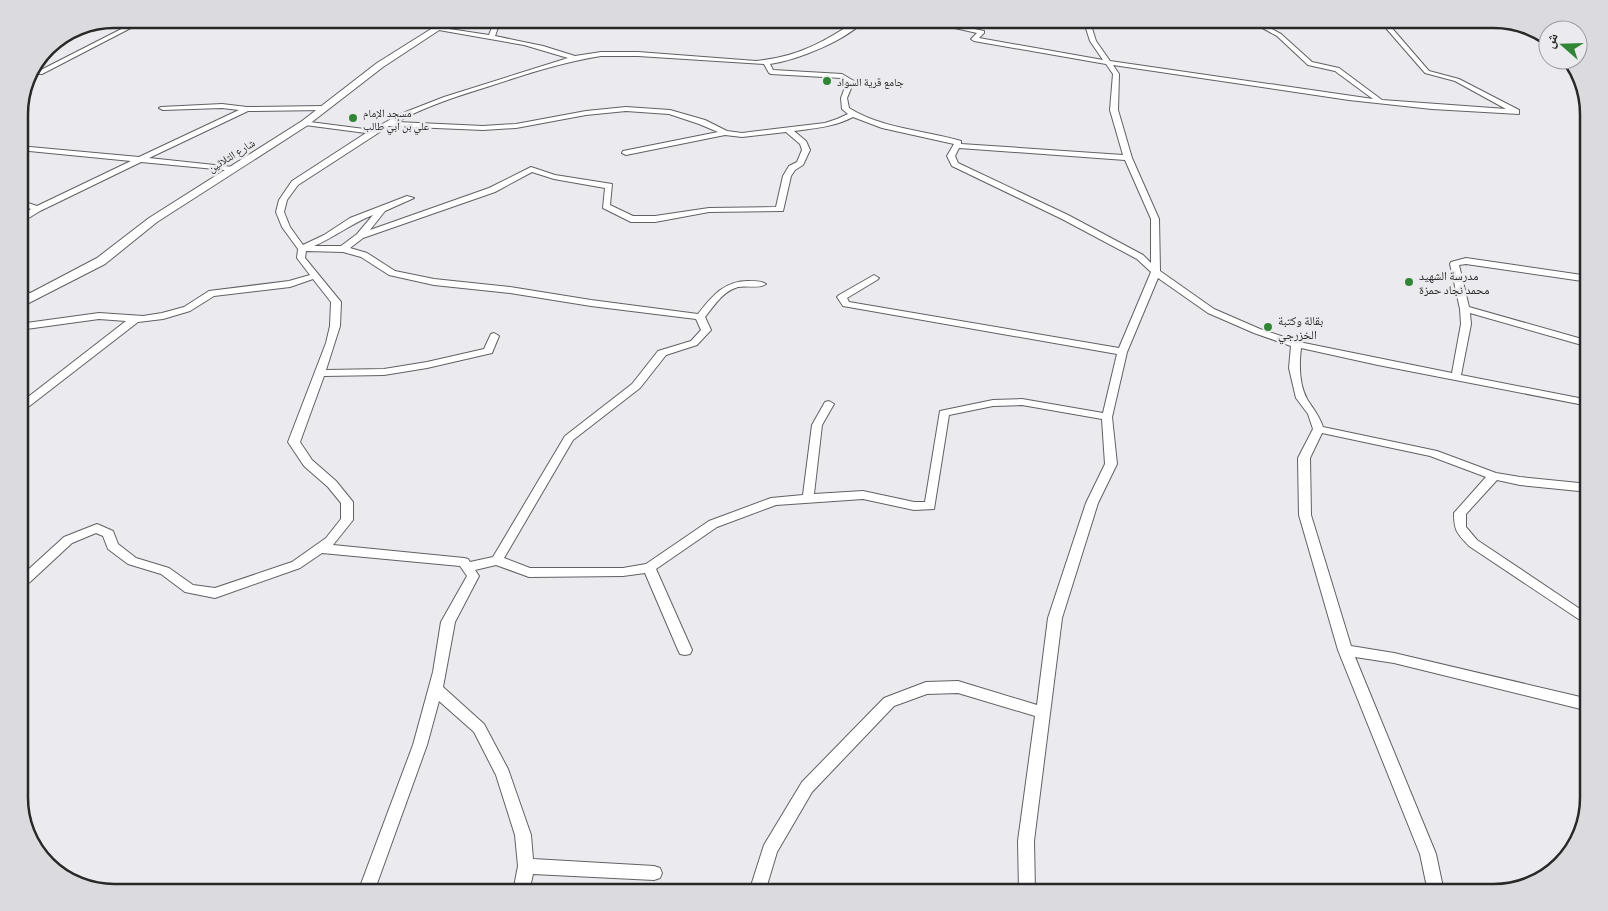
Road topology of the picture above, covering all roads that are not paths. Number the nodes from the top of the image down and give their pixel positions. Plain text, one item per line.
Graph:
1 (128, 28) edge
2 (494, 28) edge
3 (849, 28) edge
4 (962, 28) edge
5 (1089, 28) edge
6 (1265, 28) edge
7 (1389, 28) edge
8 (436, 29) joint
9 (491, 37) junction
10 (575, 58) junction
11 (766, 62) junction
12 (1108, 62) junction
13 (38, 73) edge
14 (1380, 101) junction
15 (163, 108) dead end
16 (324, 108) junction
17 (247, 109) junction
18 (853, 114) junction
19 (305, 122) junction
20 (389, 124) junction
21 (788, 130) junction
22 (373, 132) junction
23 (725, 133) junction
24 (957, 146) junction
25 (28, 149) edge
26 (626, 153) dead end
27 (1128, 158) junction
28 (140, 160) junction
29 (233, 169) junction
30 (410, 198) dead end
31 (28, 205) edge
32 (37, 208) junction
33 (381, 211) junction
34 (28, 214) edge
35 (360, 236) junction
36 (302, 249) junction
37 (343, 249) junction
38 (1156, 272) junction
39 (315, 276) junction
40 (874, 278) dead end
41 (1580, 278) edge
42 (761, 284) dead end
43 (29, 298) edge
44 (1465, 309) junction
45 (700, 317) junction
46 (136, 318) junction
47 (28, 326) edge
48 (494, 336) dead end
49 (1580, 341) edge
50 (1296, 344) junction
51 (1122, 352) junction
52 (320, 373) junction
53 (1456, 377) junction
54 (28, 402) edge
55 (1580, 402) edge
56 (829, 404) dead end
57 (1108, 416) junction
58 (1318, 429) junction
59 (1494, 476) junction
60 (1580, 487) edge
61 (808, 499) junction
62 (320, 548) junction
63 (497, 560) junction
64 (468, 567) junction
65 (649, 568) junction
66 (28, 577) edge
67 (1580, 616) edge
68 (685, 650) dead end
69 (1345, 650) junction
70 (436, 688) junction
71 (1580, 703) edge
72 (1043, 713) junction
73 (526, 866) junction
74 (654, 873) dead end
75 (369, 884) edge
76 (523, 884) edge
77 (759, 884) edge
78 (1027, 884) edge
79 (1434, 884) edge

1 - 13 street
2 - 9 street
3 - 11 street
4 - 12 street
5 - 12 street
6 - 14 street
7 - 14 street
8 - 9 street
8 - 16 street, شارع الثلاثين
9 - 10 street
10 - 11 street
10 - 20 street
11 - 18 street
12 - 14 street
12 - 27 street
15 - 17 street
16 - 17 street
16 - 19 street, شارع الثلاثين
17 - 28 street
18 - 21 street
18 - 24 street
19 - 22 street
19 - 29 street, شارع الثلاثين
20 - 22 street
20 - 23 street
21 - 23 street
21 - 35 street
22 - 36 street
23 - 26 street
24 - 27 street
24 - 38 street
25 - 28 street
27 - 38 street
28 - 29 street
28 - 32 street
29 - 43 street, شارع الثلاثين
30 - 33 street
31 - 32 street
32 - 34 street
33 - 35 street
33 - 36 street
35 - 37 street
36 - 37 street
36 - 39 street
37 - 45 street
38 - 50 street
38 - 51 street
39 - 46 street
39 - 52 street
40 - 51 street
41 - 44 street
42 - 45 street
44 - 49 street
44 - 53 street
45 - 63 street
46 - 47 street
46 - 54 street
48 - 52 street
50 - 53 street
50 - 58 street
51 - 57 street
52 - 62 street
53 - 55 street
56 - 61 street
57 - 61 street
57 - 72 street
58 - 59 street
58 - 69 street
59 - 60 street
59 - 67 street
61 - 65 street
62 - 64 street
62 - 66 street
63 - 64 street
63 - 65 street
64 - 70 street
65 - 68 street
69 - 71 street
69 - 79 street
70 - 73 street
70 - 75 street
72 - 77 street
72 - 78 street
73 - 74 street
73 - 76 street

